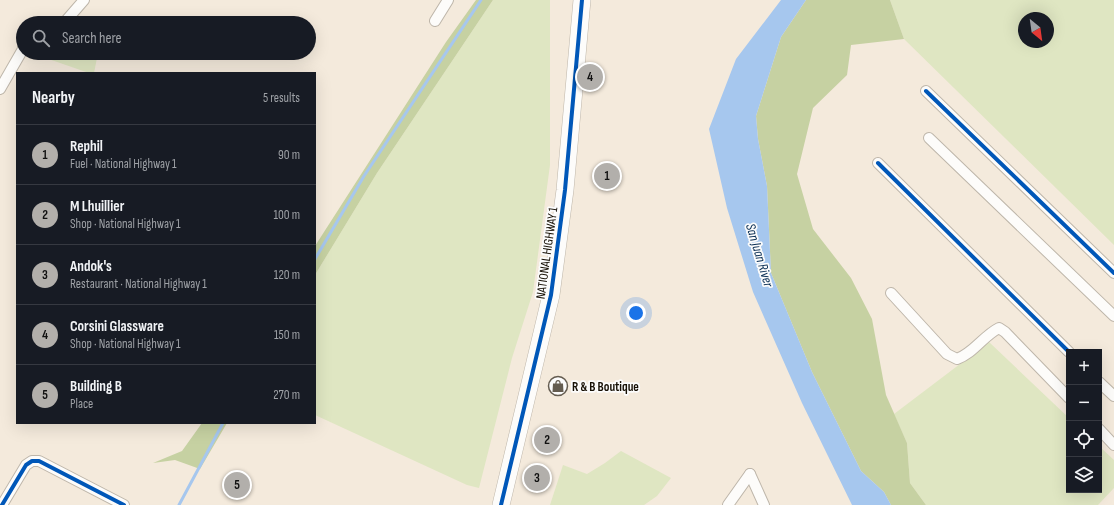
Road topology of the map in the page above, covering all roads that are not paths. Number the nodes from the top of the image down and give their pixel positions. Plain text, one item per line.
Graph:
1 (84, 0) edge
2 (448, 0) edge
3 (582, 0) edge
4 (70, 16) edge
5 (435, 21) dead end
6 (17, 60) edge
7 (0, 89) edge
8 (926, 92) dead end
9 (929, 138) dead end
10 (878, 163) dead end
11 (1114, 273) edge
12 (891, 294) dead end
13 (1114, 316) edge
14 (1066, 349) edge
15 (1102, 385) edge
16 (1066, 395) edge
17 (1114, 396) edge
18 (1102, 432) edge
19 (1114, 445) edge
20 (2, 505) edge
21 (124, 505) edge
22 (502, 505) edge
23 (728, 505) edge
24 (764, 505) edge

1 - 4 street
2 - 5 street
3 - 22 highway, NATIONAL HIGHWAY 1
6 - 7 street
8 - 11 street
9 - 13 street
10 - 14 street
12 - 16 street
15 - 17 street
18 - 19 street
20 - 21 street
23 - 24 street

